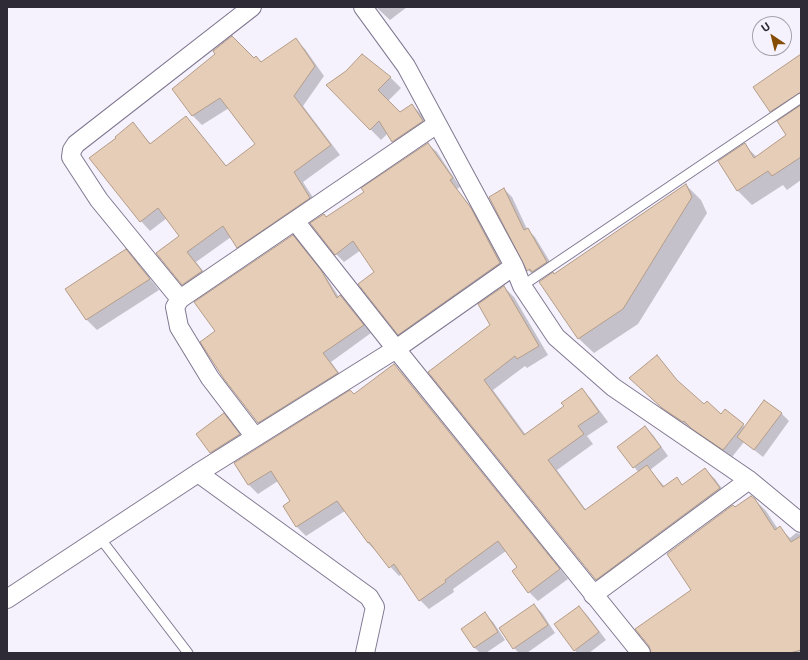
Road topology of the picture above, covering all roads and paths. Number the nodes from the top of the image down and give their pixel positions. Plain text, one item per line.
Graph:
1 (252, 7) edge
2 (363, 7) edge
3 (801, 98) edge
4 (437, 124) junction
5 (295, 221) junction
6 (514, 266) junction
7 (522, 286) junction
8 (180, 299) junction
9 (396, 349) junction
10 (255, 437) junction
11 (198, 473) junction
12 (749, 480) junction
13 (801, 523) edge
14 (100, 538) junction
15 (593, 594) junction
16 (7, 599) edge
17 (188, 653) edge
18 (365, 653) edge
19 (641, 653) edge

1 - 8 street
2 - 4 street
3 - 7 lane
4 - 5 street
4 - 6 street
5 - 8 street
5 - 9 street
6 - 7 street
6 - 9 street
7 - 12 street
8 - 10 street
9 - 10 street
9 - 15 street
10 - 11 street
11 - 14 street
11 - 18 street
12 - 13 street
12 - 15 street
14 - 16 street
14 - 17 lane
15 - 19 street

